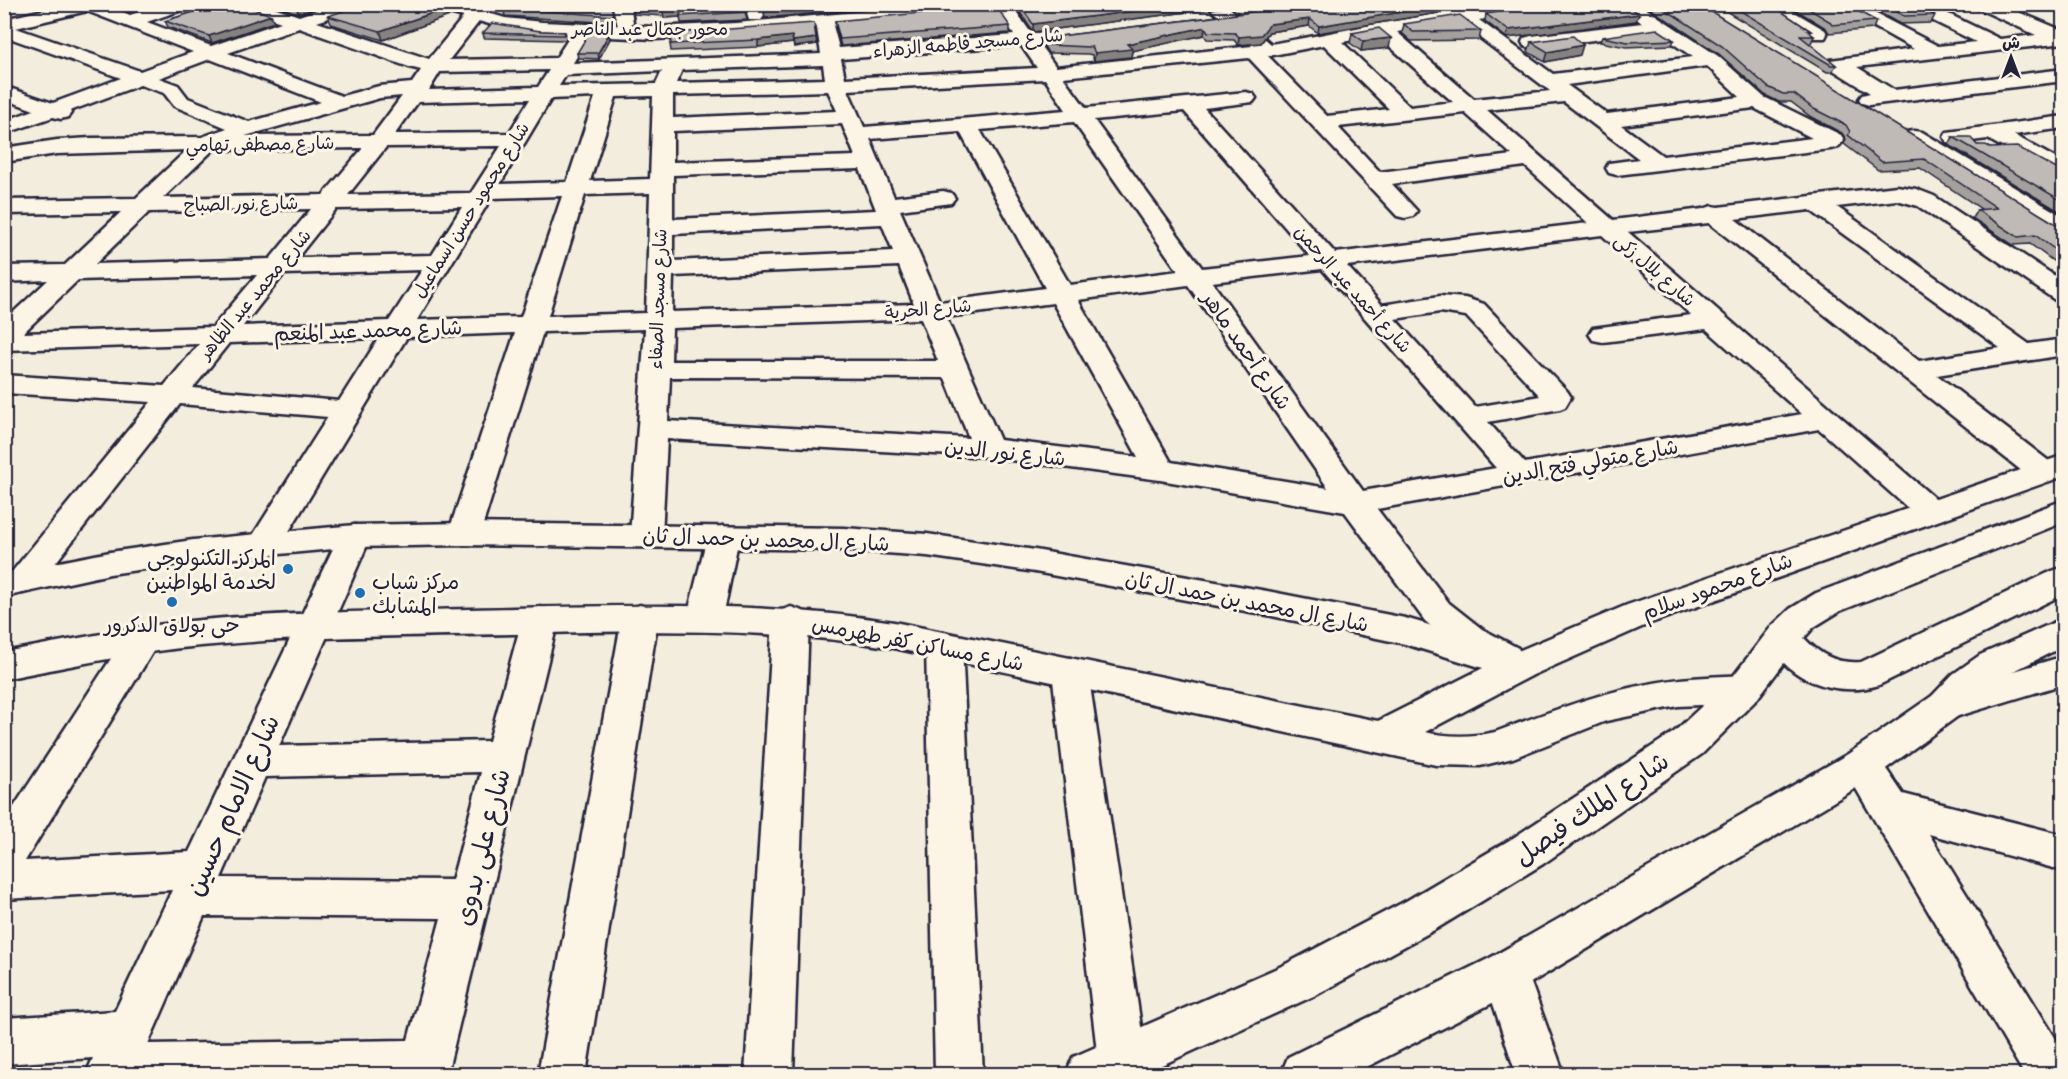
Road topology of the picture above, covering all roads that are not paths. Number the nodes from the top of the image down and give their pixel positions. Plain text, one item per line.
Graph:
1 (40, 4) edge
2 (182, 4) edge
3 (246, 4) edge
4 (353, 4) edge
5 (437, 4) edge
6 (906, 4) edge
7 (1626, 4) edge
8 (1768, 4) edge
9 (1842, 4) edge
10 (1913, 4) edge
11 (1983, 4) edge
12 (93, 5) edge
13 (896, 5) edge
14 (1006, 5) edge
15 (1537, 5) edge
16 (484, 8) edge
17 (754, 10) edge
18 (1399, 11) edge
19 (1469, 11) edge
20 (1210, 12) edge
21 (623, 13) edge
22 (1251, 14) edge
23 (1229, 17) junction
24 (131, 21) junction
25 (825, 22) junction
26 (297, 23) junction
27 (1418, 23) junction
28 (4, 24) edge
29 (1660, 26) junction
30 (4, 30) edge
31 (1382, 30) junction
32 (583, 31) junction
33 (1818, 34) dead end
34 (1062, 36) edge
35 (2061, 38) edge
36 (1328, 39) junction
37 (1026, 40) junction
38 (1997, 45) junction
39 (1503, 46) junction
40 (1261, 51) junction
41 (211, 52) junction
42 (1934, 52) junction
43 (831, 57) junction
44 (1711, 60) junction
45 (674, 65) junction
46 (434, 66) junction
47 (560, 66) junction
48 (1050, 74) junction
49 (2064, 75) edge
50 (139, 78) junction
51 (1549, 81) junction
52 (836, 85) junction
53 (663, 91) junction
54 (4, 92) edge
55 (417, 92) junction
56 (607, 92) junction
57 (544, 93) junction
58 (1568, 95) junction
59 (1890, 96) junction
60 (1246, 98) dead end
61 (1757, 100) junction
62 (339, 102) junction
63 (1189, 104) junction
64 (1469, 106) junction
65 (52, 110) junction
66 (1406, 114) junction
67 (1080, 116) junction
68 (1602, 121) junction
69 (2064, 122) edge
70 (1321, 123) junction
71 (967, 124) junction
72 (853, 125) junction
73 (4, 128) edge
74 (245, 128) junction
75 (1992, 132) junction
76 (662, 133) junction
77 (1955, 137) edge
78 (516, 139) junction
79 (716, 140) dead end
80 (379, 142) junction
81 (141, 145) junction
82 (205, 145) junction
83 (4, 155) edge
84 (1529, 159) junction
85 (868, 162) junction
86 (1659, 163) junction
87 (1617, 168) dead end
88 (2064, 173) edge
89 (661, 178) junction
90 (1375, 179) junction
91 (575, 188) junction
92 (480, 195) junction
93 (943, 198) dead end
94 (1814, 202) junction
95 (329, 203) junction
96 (142, 205) junction
97 (4, 207) edge
98 (888, 210) junction
99 (1405, 211) dead end
100 (1712, 213) junction
101 (661, 227) junction
102 (1606, 227) junction
103 (2064, 228) edge
104 (909, 258) junction
105 (1328, 260) junction
106 (439, 262) junction
107 (277, 267) junction
108 (660, 269) junction
109 (72, 272) junction
110 (4, 274) edge
111 (1194, 276) junction
112 (1062, 294) junction
113 (2064, 294) edge
114 (931, 311) junction
115 (1376, 314) junction
116 (1712, 320) junction
117 (659, 321) junction
118 (531, 325) junction
119 (398, 329) junction
120 (1603, 334) dead end
121 (220, 335) junction
122 (4, 336) edge
123 (4, 342) edge
124 (2064, 347) edge
125 (2024, 353) junction
126 (656, 369) junction
127 (956, 370) junction
128 (1913, 370) junction
129 (5, 385) edge
130 (172, 395) junction
131 (346, 410) junction
132 (1467, 417) junction
133 (1826, 419) junction
134 (652, 429) junction
135 (988, 448) junction
136 (2054, 469) edge
137 (1160, 470) junction
138 (1518, 474) junction
139 (1355, 503) junction
140 (1929, 510) junction
141 (2064, 510) edge
142 (464, 534) junction
143 (355, 536) junction
144 (645, 536) junction
145 (723, 537) junction
146 (265, 543) junction
147 (2064, 579) edge
148 (14, 583) edge
149 (705, 617) junction
150 (640, 618) junction
151 (540, 620) junction
152 (791, 620) junction
153 (314, 626) junction
154 (2064, 631) edge
155 (1784, 636) junction
156 (142, 640) junction
157 (944, 645) junction
158 (1520, 665) junction
159 (4, 666) edge
160 (2064, 670) edge
161 (1070, 672) junction
162 (1744, 689) junction
163 (1944, 706) junction
164 (1382, 737) junction
165 (506, 756) junction
166 (252, 762) junction
167 (1862, 765) junction
168 (1890, 807) junction
169 (2064, 854) edge
170 (4, 858) edge
171 (4, 881) edge
172 (197, 883) junction
173 (469, 899) junction
174 (1506, 973) junction
175 (4, 1041) edge
176 (117, 1058) edge
177 (1106, 1067) edge
178 (425, 1069) edge
179 (562, 1074) edge
180 (769, 1074) edge
181 (959, 1074) edge
182 (1305, 1074) edge
183 (1540, 1074) edge
184 (2050, 1074) edge

1 - 28 street
2 - 24 street
3 - 26 street, شارع مسجد فاطمه الزهراء
4 - 26 street
5 - 16 street, محور جمال عبد الناصر
6 - 13 street, محور جمال عبد الناصر
7 - 29 street
8 - 33 street
9 - 42 street
10 - 38 street
11 - 35 street
12 - 24 street
12 - 28 street
13 - 17 street, محور جمال عبد الناصر
14 - 25 street, محور جمال عبد الناصر
14 - 37 street, شارع أحمد ماهر
15 - 19 street
16 - 21 street, محور جمال عبد الناصر
16 - 32 street, محور جمال عبد الناصر
16 - 46 street, شارع محمد عبد الظاهر
17 - 21 street, محور جمال عبد الناصر
18 - 27 street
19 - 27 street
19 - 39 street
20 - 23 street
22 - 23 street
23 - 40 street
24 - 41 street
25 - 32 street, محور جمال عبد الناصر
25 - 43 street
26 - 41 street
26 - 46 street, شارع مسجد فاطمه الزهراء
27 - 31 street
29 - 39 street
29 - 44 street
30 - 50 street
31 - 36 street
31 - 64 street, شارع بلال زكى
32 - 47 street, شارع محمود حسن اسماعيل
34 - 37 street, شارع مسجد فاطمه الزهراء
35 - 38 street
36 - 40 street
36 - 66 street
37 - 43 street, شارع مسجد فاطمه الزهراء
37 - 48 street, شارع أحمد ماهر
38 - 42 street
39 - 51 street
40 - 48 street
40 - 70 street
41 - 50 street
41 - 62 street
42 - 59 street
43 - 45 street, شارع مسجد فاطمه الزهراء
43 - 52 street
44 - 51 street
44 - 61 street
45 - 47 street, شارع مسجد فاطمه الزهراء
45 - 53 street, شارع مسجد الصفاء
46 - 47 street, شارع مسجد فاطمه الزهراء
46 - 55 street, شارع محمد عبد الظاهر
47 - 57 street, شارع محمود حسن اسماعيل
48 - 52 street
48 - 67 street, شارع أحمد ماهر
49 - 59 street
50 - 65 street
50 - 74 street
51 - 58 street
52 - 53 street
52 - 72 street
53 - 56 street
53 - 76 street, شارع مسجد الصفاء
54 - 65 street
55 - 57 street
55 - 62 street
55 - 80 street, شارع محمد عبد الظاهر
56 - 57 street
56 - 91 street
57 - 78 street, شارع محمود حسن اسماعيل
58 - 64 street
58 - 68 street
59 - 103 street
60 - 63 street
61 - 68 street
61 - 86 street
62 - 74 street
63 - 67 street
63 - 105 street, شارع أحمد عبد الرحمن
64 - 66 street
64 - 84 street, شارع بلال زكى
65 - 73 street
65 - 81 street
66 - 70 street
67 - 71 street
67 - 111 street, شارع أحمد ماهر
68 - 86 street
69 - 75 street
70 - 90 street
71 - 72 street
71 - 112 street
72 - 76 street
72 - 85 street
74 - 82 street
75 - 77 street
75 - 88 street
76 - 79 street
76 - 89 street, شارع مسجد الصفاء
78 - 80 street, شارع مصطفى تهامي
78 - 92 street, شارع محمود حسن اسماعيل
80 - 82 street, شارع مصطفى تهامي
80 - 95 street, شارع محمد عبد الظاهر
81 - 82 street, شارع مصطفى تهامي
81 - 83 street, شارع مصطفى تهامي
82 - 96 street
84 - 90 street
84 - 102 street, شارع بلال زكى
85 - 89 street, شارع نور الصباح
85 - 98 street
86 - 87 street
89 - 91 street, شارع نور الصباح
89 - 101 street, شارع مسجد الصفاء
90 - 99 street
91 - 92 street, شارع نور الصباح
91 - 118 street
92 - 95 street, شارع نور الصباح
92 - 106 street, شارع محمود حسن اسماعيل
93 - 98 street
94 - 100 street, شارع الحرية
94 - 113 street, شارع الحرية
94 - 125 street
95 - 96 street, شارع نور الصباح
95 - 107 street, شارع محمد عبد الظاهر
96 - 97 street, شارع نور الصباح
96 - 109 street
98 - 101 street
98 - 104 street
100 - 102 street, شارع الحرية
100 - 128 street
101 - 108 street, شارع مسجد الصفاء
102 - 105 street, شارع الحرية
102 - 116 street, شارع بلال زكى
104 - 108 street
104 - 114 street
105 - 111 street, شارع الحرية
105 - 115 street, شارع أحمد عبد الرحمن
106 - 107 street
106 - 119 street, شارع محمود حسن اسماعيل
107 - 109 street
107 - 121 street, شارع محمد عبد الظاهر
108 - 117 street, شارع مسجد الصفاء
109 - 110 street
109 - 122 street
111 - 112 street, شارع الحرية
111 - 139 street, شارع أحمد ماهر
112 - 114 street, شارع الحرية
112 - 137 street
114 - 117 street, شارع الحرية
114 - 127 street
115 - 132 street, شارع أحمد عبد الرحمن
115 - 132 street
116 - 120 street
116 - 133 street, شارع بلال زكى
117 - 118 street, شارع محمد عبد المنعم
117 - 126 street, شارع مسجد الصفاء
118 - 119 street, شارع محمد عبد المنعم
118 - 142 street
119 - 121 street, شارع محمد عبد المنعم
119 - 131 street, شارع محمود حسن اسماعيل
121 - 123 street, شارع محمد عبد المنعم
121 - 130 street, شارع محمد عبد الظاهر
124 - 125 street
125 - 128 street
126 - 127 street
126 - 134 street, شارع مسجد الصفاء
127 - 135 street
128 - 136 street
129 - 130 street
130 - 131 street
130 - 148 street, شارع محمد عبد الظاهر
131 - 146 street, شارع محمود حسن اسماعيل
132 - 138 street, شارع أحمد عبد الرحمن
133 - 138 street, شارع متولي فتح الدين
133 - 140 street, شارع بلال زكى
134 - 135 street, شارع نور الدين
134 - 144 street, شارع مسجد الصفاء
135 - 137 street, شارع نور الدين
136 - 140 street, شارع محمود سلام
137 - 139 street, شارع نور الدين
138 - 139 street, شارع متولي فتح الدين
139 - 158 street, شارع أحمد ماهر
140 - 158 street, شارع محمود سلام
141 - 155 street, شارع الملك فيصل
142 - 143 street, شارع ال محمد بن حمد ال ثان
142 - 144 street, شارع ال محمد بن حمد ال ثان
143 - 146 street, شارع ال محمد بن حمد ال ثان
143 - 153 street, شارع الامام حسين
144 - 145 street, شارع ال محمد بن حمد ال ثان
145 - 149 street
145 - 158 street, شارع ال محمد بن حمد ال ثان
146 - 148 street, شارع ال محمد بن حمد ال ثان
147 - 155 street
149 - 150 street, شارع مساكن كفر طهرمس
149 - 152 street, شارع مساكن كفر طهرمس
150 - 151 street, شارع مساكن كفر طهرمس
150 - 179 street
151 - 153 street, شارع مساكن كفر طهرمس
151 - 165 street, شارع على بدوى
152 - 157 street, شارع مساكن كفر طهرمس
152 - 180 street
153 - 156 street, شارع مساكن كفر طهرمس
153 - 166 street, شارع الامام حسين
154 - 163 street
155 - 162 street, شارع الملك فيصل
156 - 159 street, شارع مساكن كفر طهرمس
156 - 170 street
157 - 161 street, شارع مساكن كفر طهرمس
157 - 181 street
158 - 164 street, شارع محمود سلام
160 - 163 street
161 - 164 street, شارع مساكن كفر طهرمس
161 - 177 street
162 - 164 street, شارع مساكن كفر طهرمس
162 - 177 street, شارع الملك فيصل
163 - 167 street
165 - 166 street
165 - 173 street, شارع على بدوى
166 - 172 street, شارع الامام حسين
167 - 168 street
167 - 174 street
168 - 169 street
168 - 184 street
171 - 172 street
172 - 173 street
172 - 176 street, شارع الامام حسين
173 - 178 street, شارع على بدوى
174 - 182 street
174 - 183 street
175 - 176 street
176 - 178 street

